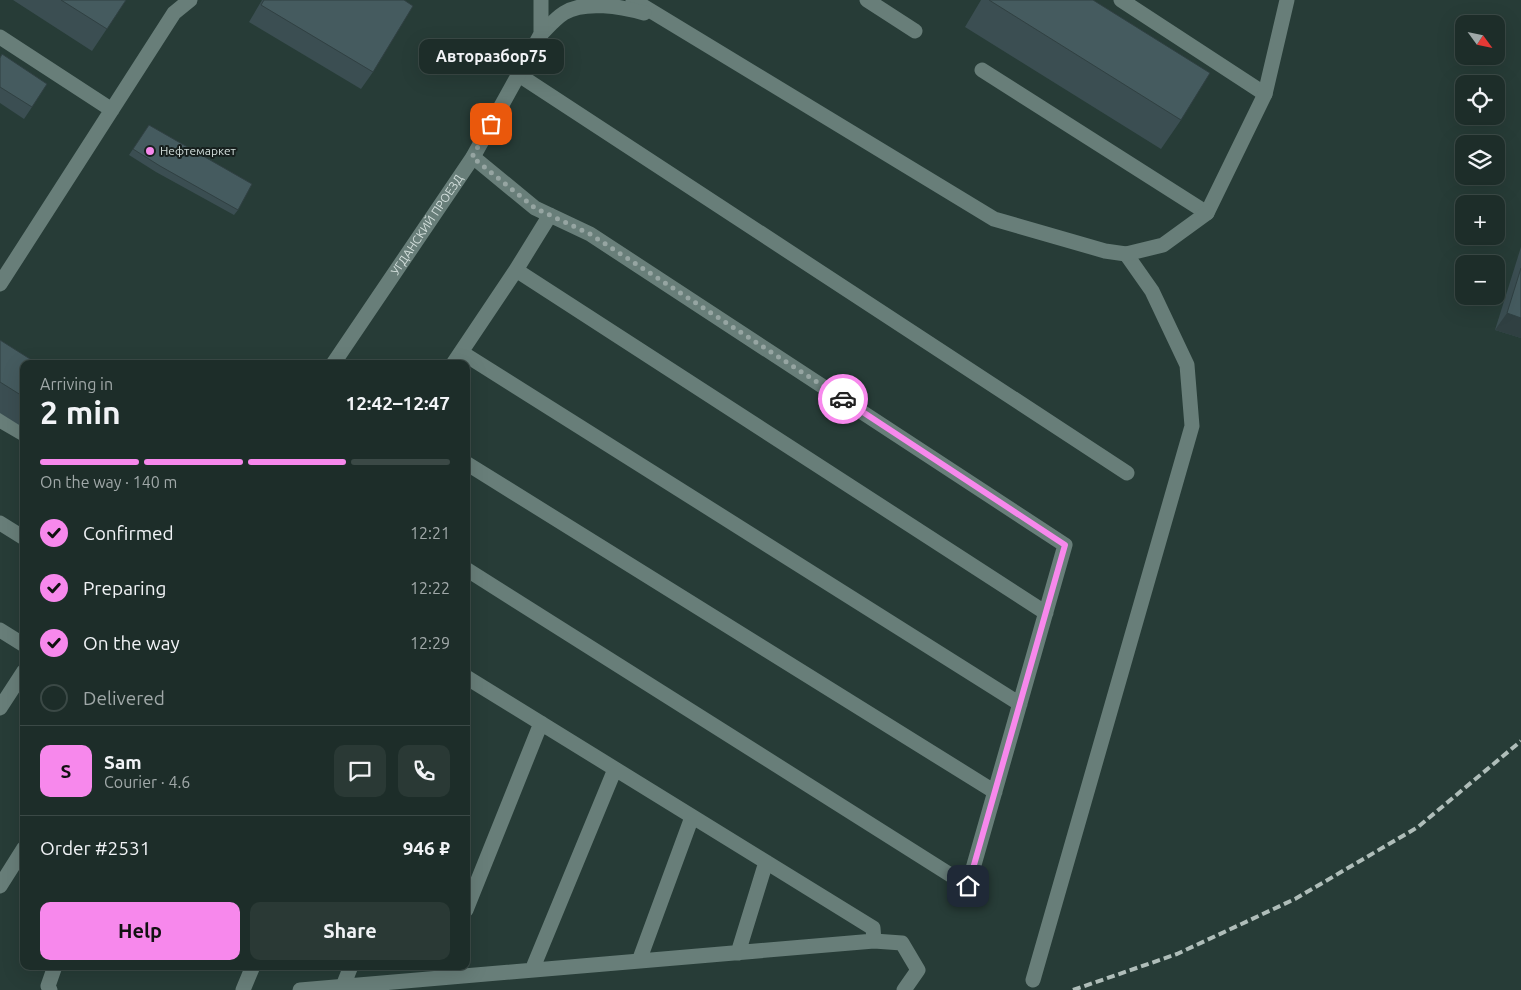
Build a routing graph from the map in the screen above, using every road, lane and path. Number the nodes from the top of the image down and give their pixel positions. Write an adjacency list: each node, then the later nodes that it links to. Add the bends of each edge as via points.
1 (190, 0): 14 (street, via 174,13)
2 (541, 0): 9 (street, УГДАНСКИЙ ПРОЕЗД)
3 (633, 0): 7 (street)
4 (867, 0): 8 (street)
5 (1121, 0): 13 (street)
6 (1287, 0): 13 (street)
7 (662, 18): 9 (street, via 619,6 587,6 565,12); 18 (street, via 994,219 1105,252)
8 (915, 31)
9 (541, 34): 12 (street, УГДАНСКИЙ ПРОЕЗД)
10 (0, 37): 14 (street)
11 (982, 70): 16 (street)
12 (519, 74): 15 (street, УГДАНСКИЙ ПРОЕЗД); 27 (street)
13 (1265, 94): 16 (street)
14 (112, 110): 20 (street)
15 (472, 157): 17 (street, via 535,208); 22 (street, УГДАНСКИЙ ПРОЕЗД)
16 (1207, 213): 18 (street, via 1163,245)
17 (550, 215): 19 (street); 31 (street, via 590,234 1065,545)
18 (1126, 254): 54 (street, via 1152,291 1187,365 1192,426)
19 (516, 270): 21 (street); 31 (street)
20 (0, 284)
21 (457, 358)
22 (336, 360)
23 (470, 366): 36 (street)
24 (0, 420): 25 (street)
25 (20, 432)
26 (470, 464): 40 (street)
27 (1126, 473)
28 (0, 523): 29 (street)
29 (20, 536)
30 (470, 572): 40 (street, via 968,886)
31 (1046, 613): 36 (street)
32 (0, 630): 33 (street)
33 (20, 642)
34 (20, 677): 37 (street)
35 (470, 679): 38 (street)
36 (1020, 704): 40 (street)
37 (0, 708)
38 (541, 723): 39 (street); 45 (street)
39 (615, 769): 41 (street); 52 (street)
40 (995, 792)
41 (692, 817): 43 (street); 48 (street)
42 (20, 854): 44 (street)
43 (766, 862): 46 (street, via 873,928); 47 (street)
44 (0, 886)
45 (470, 900)
46 (874, 942): 47 (street); 59 (street, via 902,943 918,970)
47 (738, 953): 48 (street)
48 (639, 961): 52 (street)
49 (54, 970): 56 (street, via 48,986)
50 (251, 970): 57 (street)
51 (349, 970): 55 (street)
52 (532, 970): 53 (street)
53 (441, 972): 55 (street)
54 (1033, 980)
55 (343, 986): 58 (street)
56 (50, 990)
57 (243, 990)
58 (300, 990)
59 (904, 990)

